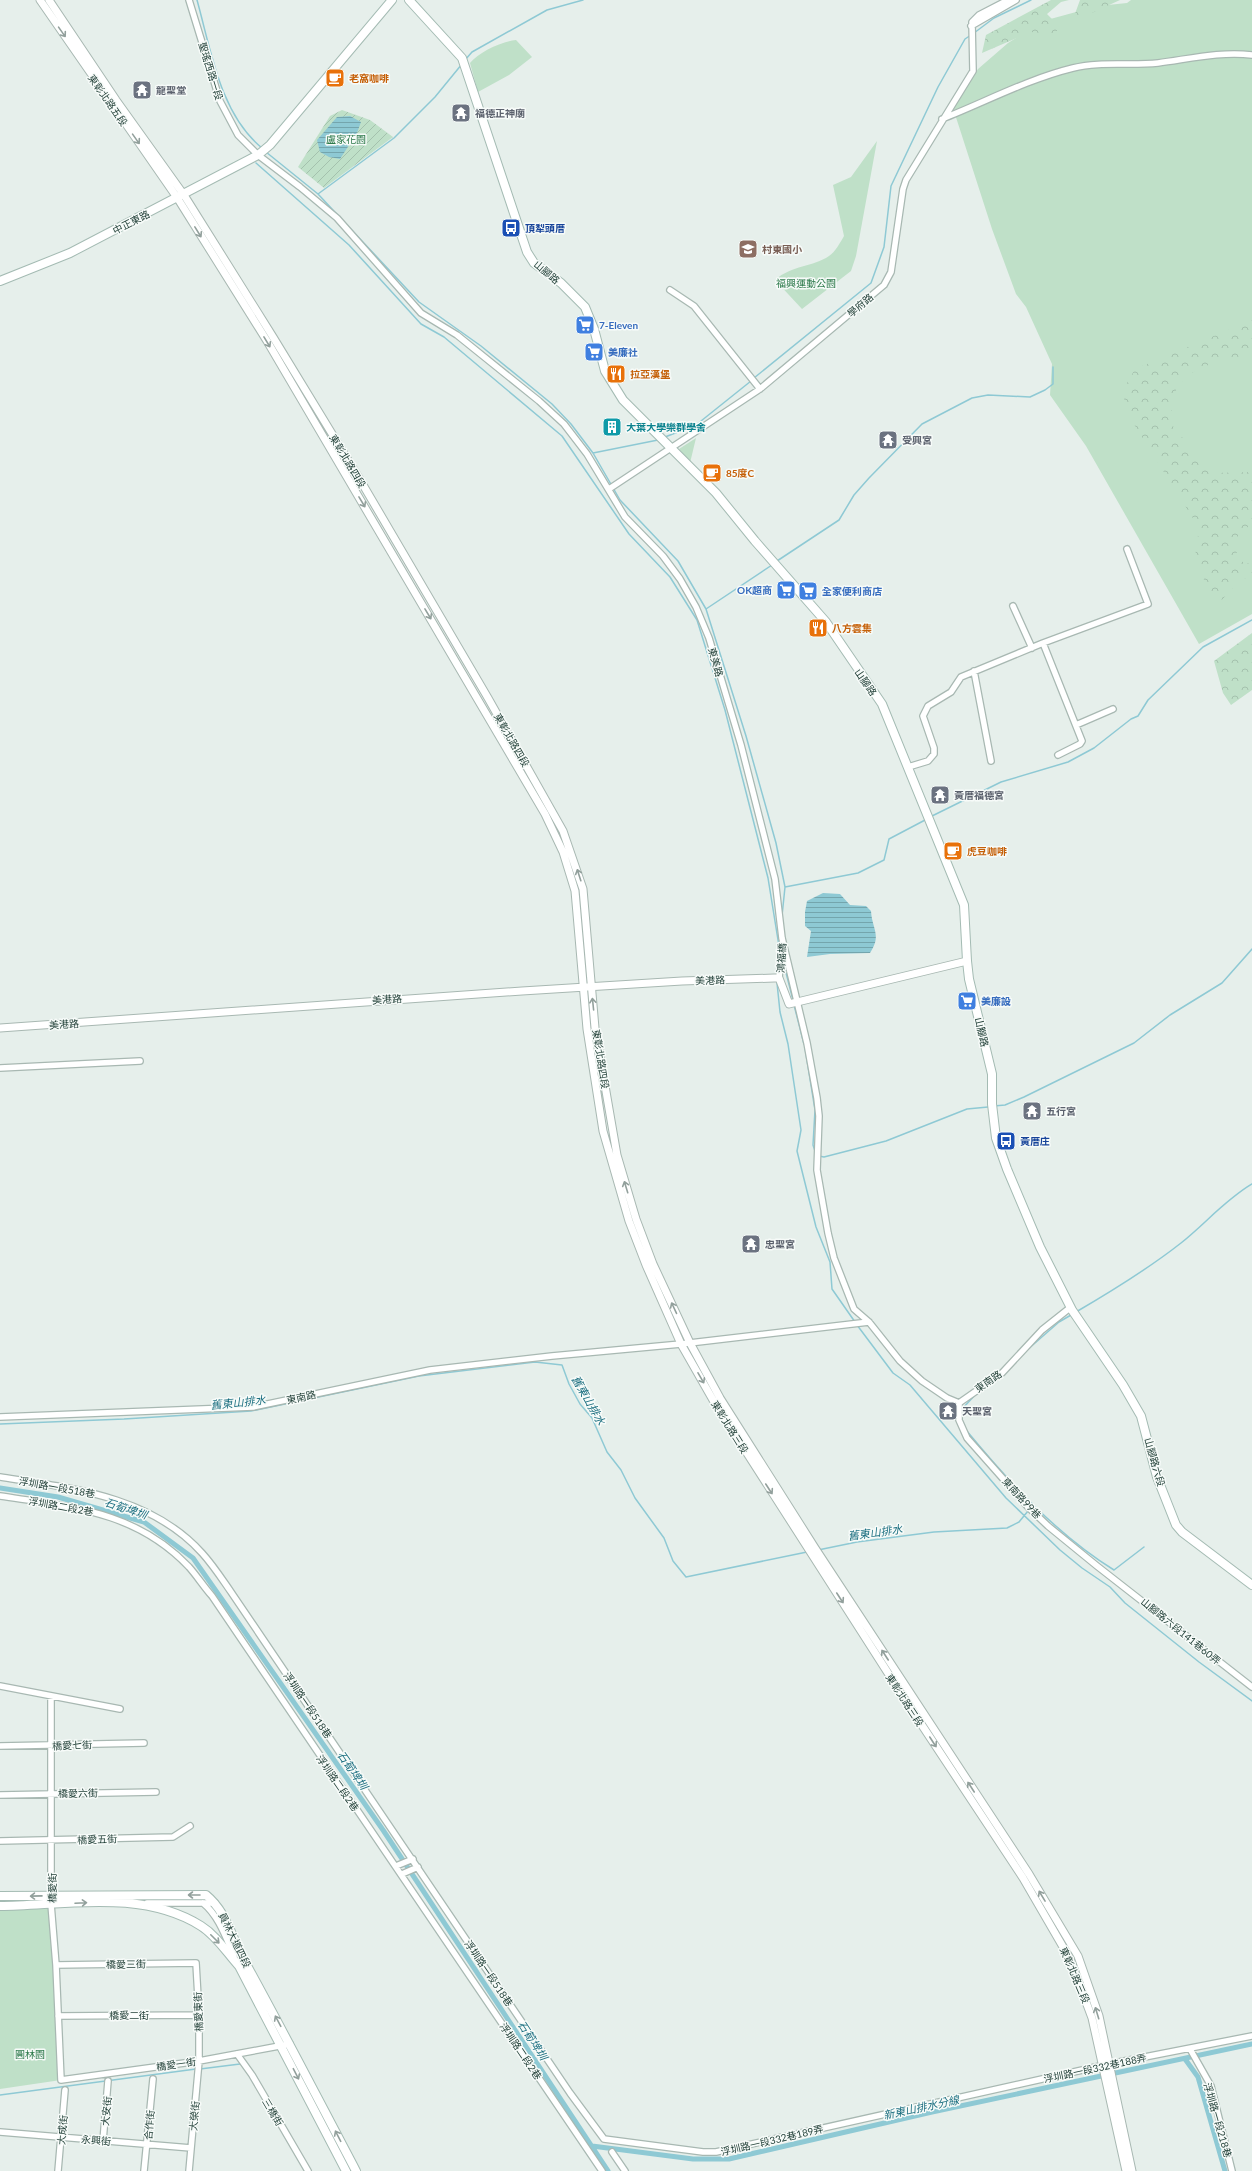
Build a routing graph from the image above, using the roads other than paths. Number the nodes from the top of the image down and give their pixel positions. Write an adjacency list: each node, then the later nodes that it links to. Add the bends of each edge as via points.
1 (40, 0): 12 (street, 東彰北路五段, one-way to 12)
2 (49, 0): 12 (street, 東彰北路五段)
3 (189, 0): 11 (street, 聖瑤西路一段, via 220,101 238,135)
4 (392, 0): 11 (main road, 中正東路, via 270,145)
5 (409, 0): 17 (main road, 山腳路, via 463,61 527,252 534,263 561,283 585,307 609,379 623,400)
6 (1008, 0): 8 (street, via 979,16)
7 (1016, 0): 8 (street)
8 (971, 26): 10 (street, 學府路, via 973,71)
9 (1252, 54): 10 (street, via 1235,52 1148,64 1090,65 1073,68)
10 (942, 119): 15 (street, 學府路, via 903,189 891,272 884,285)
11 (258, 155): 12 (main road, 中正東路); 16 (street, 聖瑤西路一段, via 336,218 420,313 457,335)
12 (181, 197): 13 (main road, 中正東路, via 70,253); 23 (street, 東彰北路四段, via 360,478); 24 (street, 東彰北路四段, one-way to 24)
13 (0, 281)
14 (670, 290): 15 (street, via 694,306)
15 (760, 389): 17 (street, 學府路)
16 (564, 424): 18 (street, 東美路)
17 (669, 446): 18 (street, 學府路); 30 (main road, 山腳路, via 716,493 826,622 882,704)
18 (609, 489): 31 (street, 東美路, via 626,517 663,556 680,579 705,628 741,745 775,879)
19 (1127, 549): 21 (street, via 1148,604)
20 (1013, 606): 22 (street)
21 (1044, 643): 22 (street); 27 (street)
22 (1032, 648): 25 (street)
23 (466, 662): 24 (street); 34 (street, 東彰北路四段, one-way to 23, via 583,890 563,831)
24 (459, 666): 35 (street, 東彰北路四段, via 545,814 563,852 575,891)
25 (974, 671): 29 (street); 30 (street, via 961,677 951,692 928,706 923,721 934,754 928,761)
26 (1113, 708): 27 (street)
27 (1076, 725): 28 (street, via 1082,741)
28 (1058, 755)
29 (991, 761)
30 (908, 767): 32 (main road, 山腳路, via 964,905)
31 (782, 938): 33 (street, 鴻福橋); 36 (street)
32 (967, 962): 36 (street); 40 (main road, 山腳路, via 992,1074 992,1107 996,1138 1040,1247)
33 (777, 978): 34 (street, 美港路); 36 (street, via 789,1004)
34 (591, 987): 35 (street, 美港路); 42 (street, 東彰北路四段, one-way to 34, via 653,1264 621,1168 595,1028)
35 (583, 988): 37 (street, 美港路); 43 (street, 東彰北路四段, via 603,1131 615,1176 646,1265)
36 (796, 1004): 41 (street, via 807,1043 817,1098 818,1177 828,1233 834,1258 854,1309)
37 (0, 1028)
38 (140, 1061): 39 (street)
39 (0, 1068)
40 (1071, 1308): 44 (street, 東南路, via 1042,1330 1002,1373); 49 (main road, 山腳路六段, via 1141,1416 1157,1477 1176,1525)
41 (869, 1322): 42 (street, 東南路); 44 (street, via 911,1371 946,1398)
42 (690, 1343): 43 (street, 東南路); 84 (street, 東彰北路三段, one-way to 42, via 1099,2016 1078,1956 1029,1874 720,1398)
43 (681, 1344): 45 (street, 東南路, via 430,1370 253,1407); 84 (street, 東彰北路三段, one-way to 84, via 746,1452 1047,1917 1070,1959)
44 (959, 1403): 48 (street, 東南路99巷, via 959,1420 967,1438 1048,1526)
45 (0, 1417)
46 (0, 1477): 63 (street, 浮圳路一段518巷, via 109,1497 155,1517 202,1552)
47 (0, 1496): 64 (street, 浮圳路二段2巷, via 94,1511 131,1524 174,1553 190,1568 212,1596)
48 (1111, 1575): 51 (street, 山腳路六段141巷60弄)
49 (1252, 1586)
50 (0, 1686): 52 (street)
51 (1252, 1687)
52 (51, 1697): 53 (street); 56 (street, 橋愛街)
53 (120, 1709)
54 (144, 1743): 56 (street, 橋愛七街)
55 (0, 1746): 56 (street, 橋愛七街)
56 (52, 1746): 58 (street, 橋愛街)
57 (156, 1792): 58 (street, 橋愛六街)
58 (51, 1794): 59 (street, 橋愛六街); 62 (street, 橋愛街)
59 (0, 1795)
60 (190, 1826): 62 (street, 橋愛五街, via 173,1837)
61 (0, 1841): 62 (street, 橋愛五街)
62 (52, 1841): 68 (street, 橋愛街)
63 (412, 1858): 64 (street); 65 (street, 浮圳路一段518巷)
64 (396, 1866): 66 (street, 浮圳路二段2巷)
65 (418, 1867): 66 (street); 93 (street, 浮圳路一段518巷, via 570,2093)
66 (402, 1874): 104 (street, 浮圳路二段2巷)
67 (0, 1896): 68 (main road, 員林大道四段, one-way to 67)
68 (52, 1896): 71 (main road, 員林大道四段, one-way to 68, via 206,1895); 72 (street, 橋愛街)
69 (135, 1903): 70 (street); 72 (main road, 員林大道四段, one-way to 69); 76 (main road, 員林大道四段, one-way to 76, via 164,1909 201,1926)
70 (204, 1903): 71 (street); 76 (street, via 217,1920)
71 (215, 1903): 80 (main road, 員林大道四段, one-way to 71)
72 (51, 1904): 73 (main road, 員林大道四段); 75 (street, 橋愛街)
73 (0, 1906)
74 (196, 1963): 75 (street, 橋愛三街); 77 (street, 橋愛東街)
75 (56, 1965): 78 (street, 橋愛街)
76 (239, 1966): 80 (main road, 員林大道四段)
77 (199, 2015): 78 (street, 橋愛二街); 83 (street, 橋愛東街)
78 (58, 2016): 86 (street, 橋愛街)
79 (1252, 2036): 81 (street, 浮圳路一段332巷188弄)
80 (286, 2045): 82 (street, 橋愛一街); 102 (main road, 員林大道四段, one-way to 102); 103 (main road, 員林大道四段, one-way to 80)
81 (1190, 2049): 84 (street, 浮圳路一段332巷188弄); 108 (street, 浮圳路一段218巷, via 1211,2086)
82 (237, 2054): 83 (street, 橋愛一街); 101 (street, 三橋街)
83 (199, 2062): 86 (street, 橋愛一街); 96 (street, 大榮街)
84 (1106, 2065): 87 (street); 90 (street, 浮圳路一段332巷188弄)
85 (153, 2079): 95 (street, 合作街)
86 (61, 2080)
87 (1110, 2080): 106 (street); 107 (street)
88 (108, 2081): 94 (street, 大安街)
89 (65, 2090): 92 (street, 大成街)
90 (939, 2102): 93 (street, 浮圳路一段332巷189弄, via 716,2152)
91 (0, 2132): 92 (street, 永興街)
92 (61, 2137): 94 (street, 永興街); 98 (street, 大成街)
93 (604, 2139)
94 (103, 2140): 95 (street, 永興街)
95 (147, 2144): 96 (street, 永興街); 99 (street, 合作街)
96 (191, 2148): 100 (street, 大榮街)
97 (612, 2152): 105 (street)
98 (58, 2171)
99 (144, 2171)
100 (189, 2171)
101 (308, 2171)
102 (346, 2171)
103 (356, 2171)
104 (602, 2171)
105 (625, 2171)
106 (1126, 2171)
107 (1132, 2171)
108 (1232, 2171)

